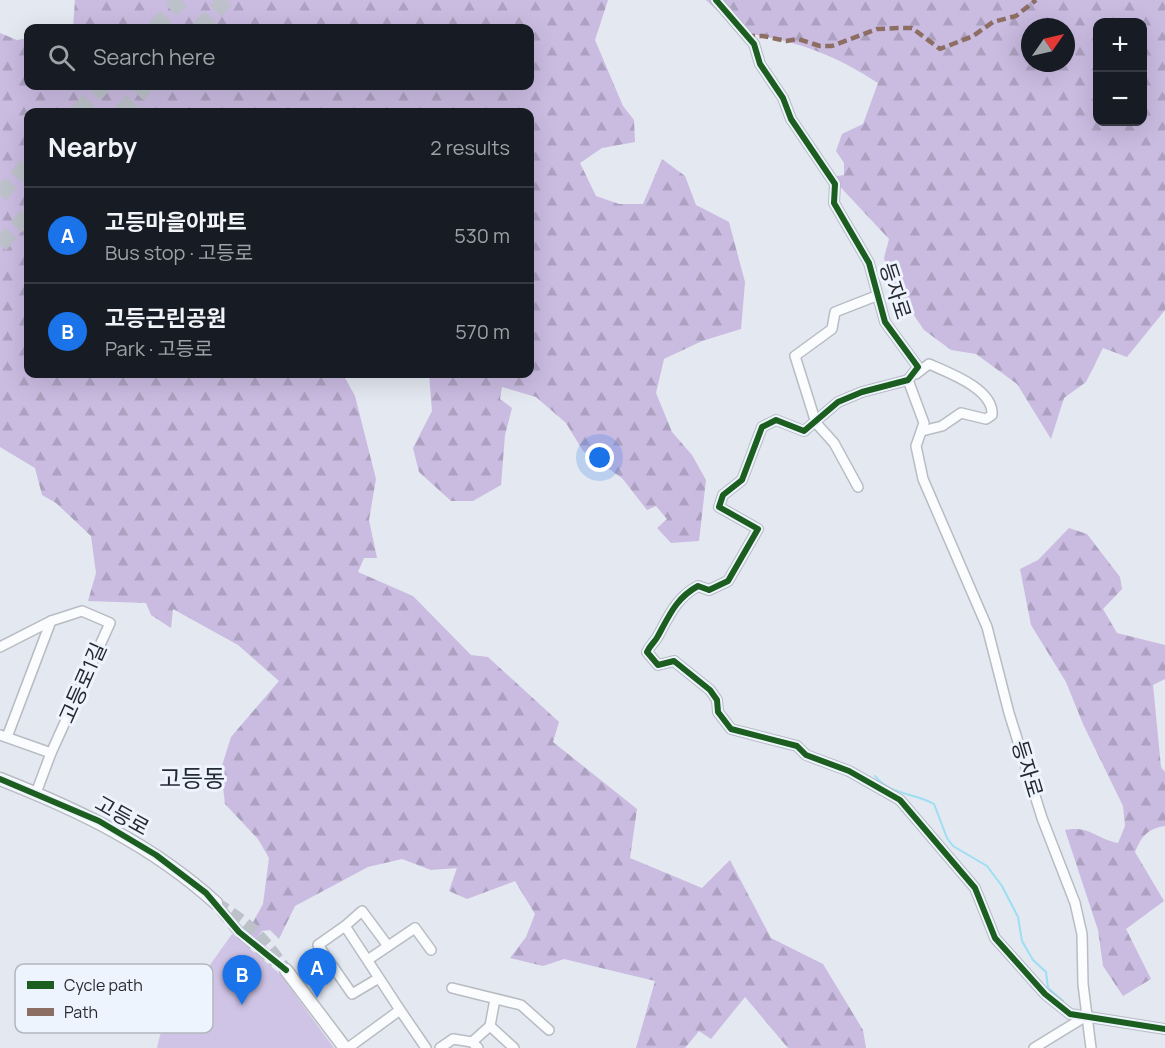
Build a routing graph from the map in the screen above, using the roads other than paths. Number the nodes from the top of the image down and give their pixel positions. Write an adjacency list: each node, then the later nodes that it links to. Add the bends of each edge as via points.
1 (716, 0): 2 (street, 등자로, via 754,44 760,63 835,184 834,203 869,263)
2 (876, 296): 3 (street, 등자로, via 890,332 918,367); 4 (street, via 835,312 832,329 795,356)
3 (908, 380): 4 (street, via 838,402); 5 (street, 등자로, via 924,423); 5 (street, via 929,364 972,385 992,408 992,415 986,419 961,413 942,426)
4 (816, 423): 6 (street, via 834,443); 23 (street, via 804,431 776,420 762,427 742,480 723,495 719,507 758,530 728,581 709,590 698,586 687,592 668,614 647,652 650,659 657,665 674,661 697,678 717,700 718,712 731,729 796,746 900,800 971,881 994,938 1054,1003 1070,1014)
5 (922, 431): 23 (street, 등자로, via 916,446 923,479 987,627 1042,818 1075,903 1082,934)
6 (858, 487)
7 (51, 621): 8 (street, 고등로1길); 9 (street); 10 (street, 고등로1길, via 82,611 110,623)
8 (0, 647)
9 (3, 736): 10 (street)
10 (51, 753): 12 (street, 고등로1길)
11 (0, 779): 12 (street, 고등로)
12 (36, 793): 13 (street, 고등로, via 99,821 156,855)
13 (216, 903)
14 (345, 926): 15 (street, via 362,911); 19 (street); 19 (street, via 318,945 352,994)
15 (388, 946): 16 (street, via 415,928); 17 (street)
16 (431, 950)
17 (372, 957)
18 (286, 970): 28 (street)
19 (379, 978): 22 (street)
20 (452, 988): 21 (street)
21 (495, 999): 24 (street); 26 (street, via 520,1005)
22 (400, 1010): 28 (street); 29 (street)
23 (1088, 1015): 25 (street); 32 (street); 33 (street, 등자로)
24 (490, 1026): 27 (street); 31 (street)
25 (1165, 1029)
26 (549, 1030)
27 (475, 1045): 30 (street, via 453,1039)
28 (347, 1048)
29 (426, 1048)
30 (440, 1048)
31 (514, 1048)
32 (1034, 1048)
33 (1091, 1048)

